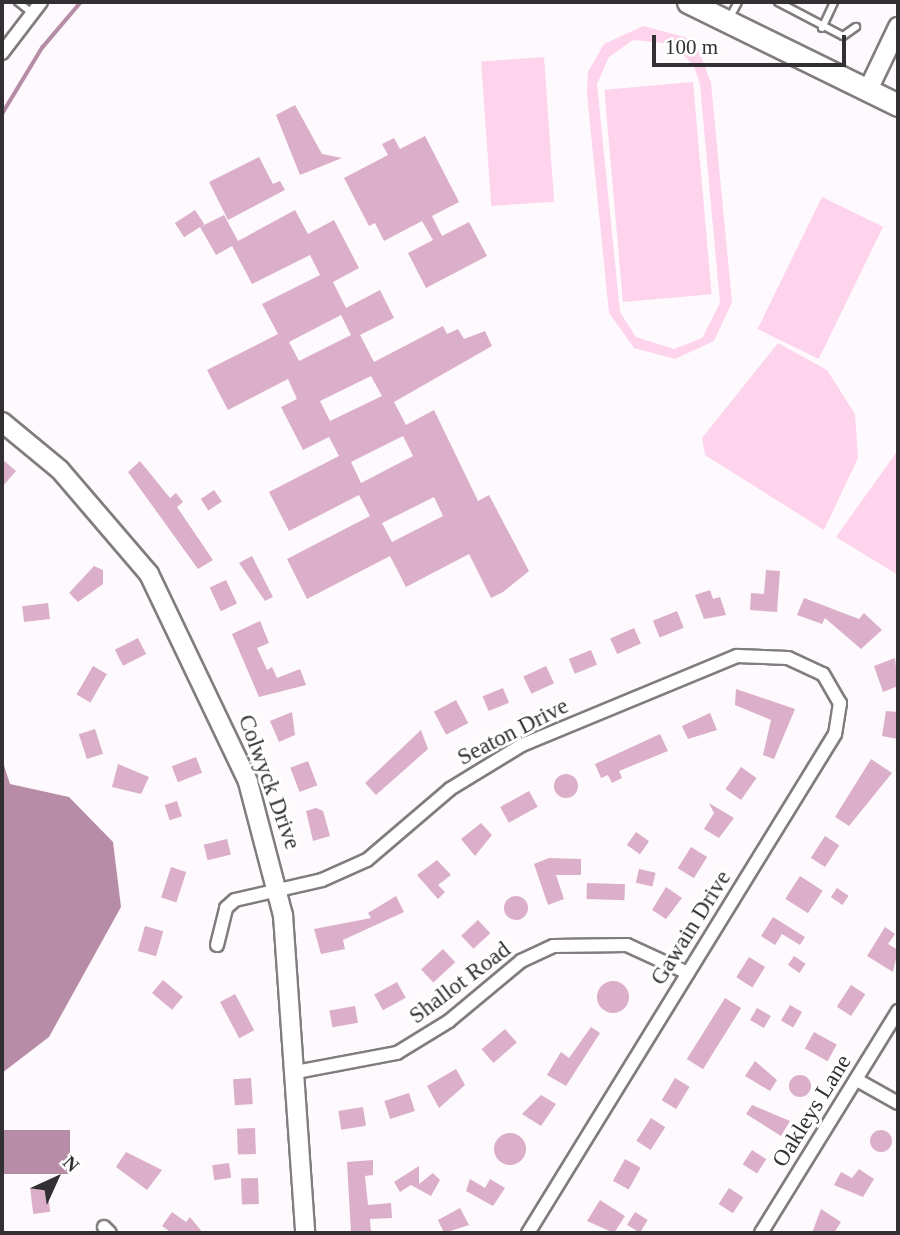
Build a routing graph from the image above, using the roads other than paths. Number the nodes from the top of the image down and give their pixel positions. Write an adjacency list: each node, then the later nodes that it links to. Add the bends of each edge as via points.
1 (18, 2): 7 (lane)
2 (41, 2): 7 (street)
3 (688, 2): 8 (main road)
4 (738, 2): 8 (lane)
5 (778, 2): 9 (lane)
6 (834, 2): 9 (lane)
7 (32, 13): 12 (street)
8 (728, 22): 13 (main road)
9 (822, 27): 10 (lane, via 842,36)
10 (856, 27)
11 (898, 27): 13 (street)
12 (2, 53)
13 (869, 90): 14 (main road)
14 (898, 105)
15 (2, 422): 17 (street, Colwyck Drive, via 61,470 116,528 167,604 248,782)
16 (788, 658): 17 (street, Seaton Drive, via 724,659 522,745 450,789 367,860 322,880); 19 (street, Gawain Drive, via 829,680 840,703 839,723)
17 (278, 890): 18 (street, Seaton Drive, via 241,897 226,908); 21 (street, Colwyck Drive)
18 (217, 945)
19 (688, 973): 21 (street, Shallot Road, via 619,943 553,946 521,961 449,1021 397,1053 348,1067); 25 (street, Gawain Drive)
20 (898, 1011): 22 (street, Oakleys Lane)
21 (296, 1072): 24 (street, Colwyck Drive)
22 (857, 1080): 23 (street); 26 (street, Oakleys Lane)
23 (898, 1103)
24 (305, 1233)
25 (528, 1233)
26 (761, 1233)

